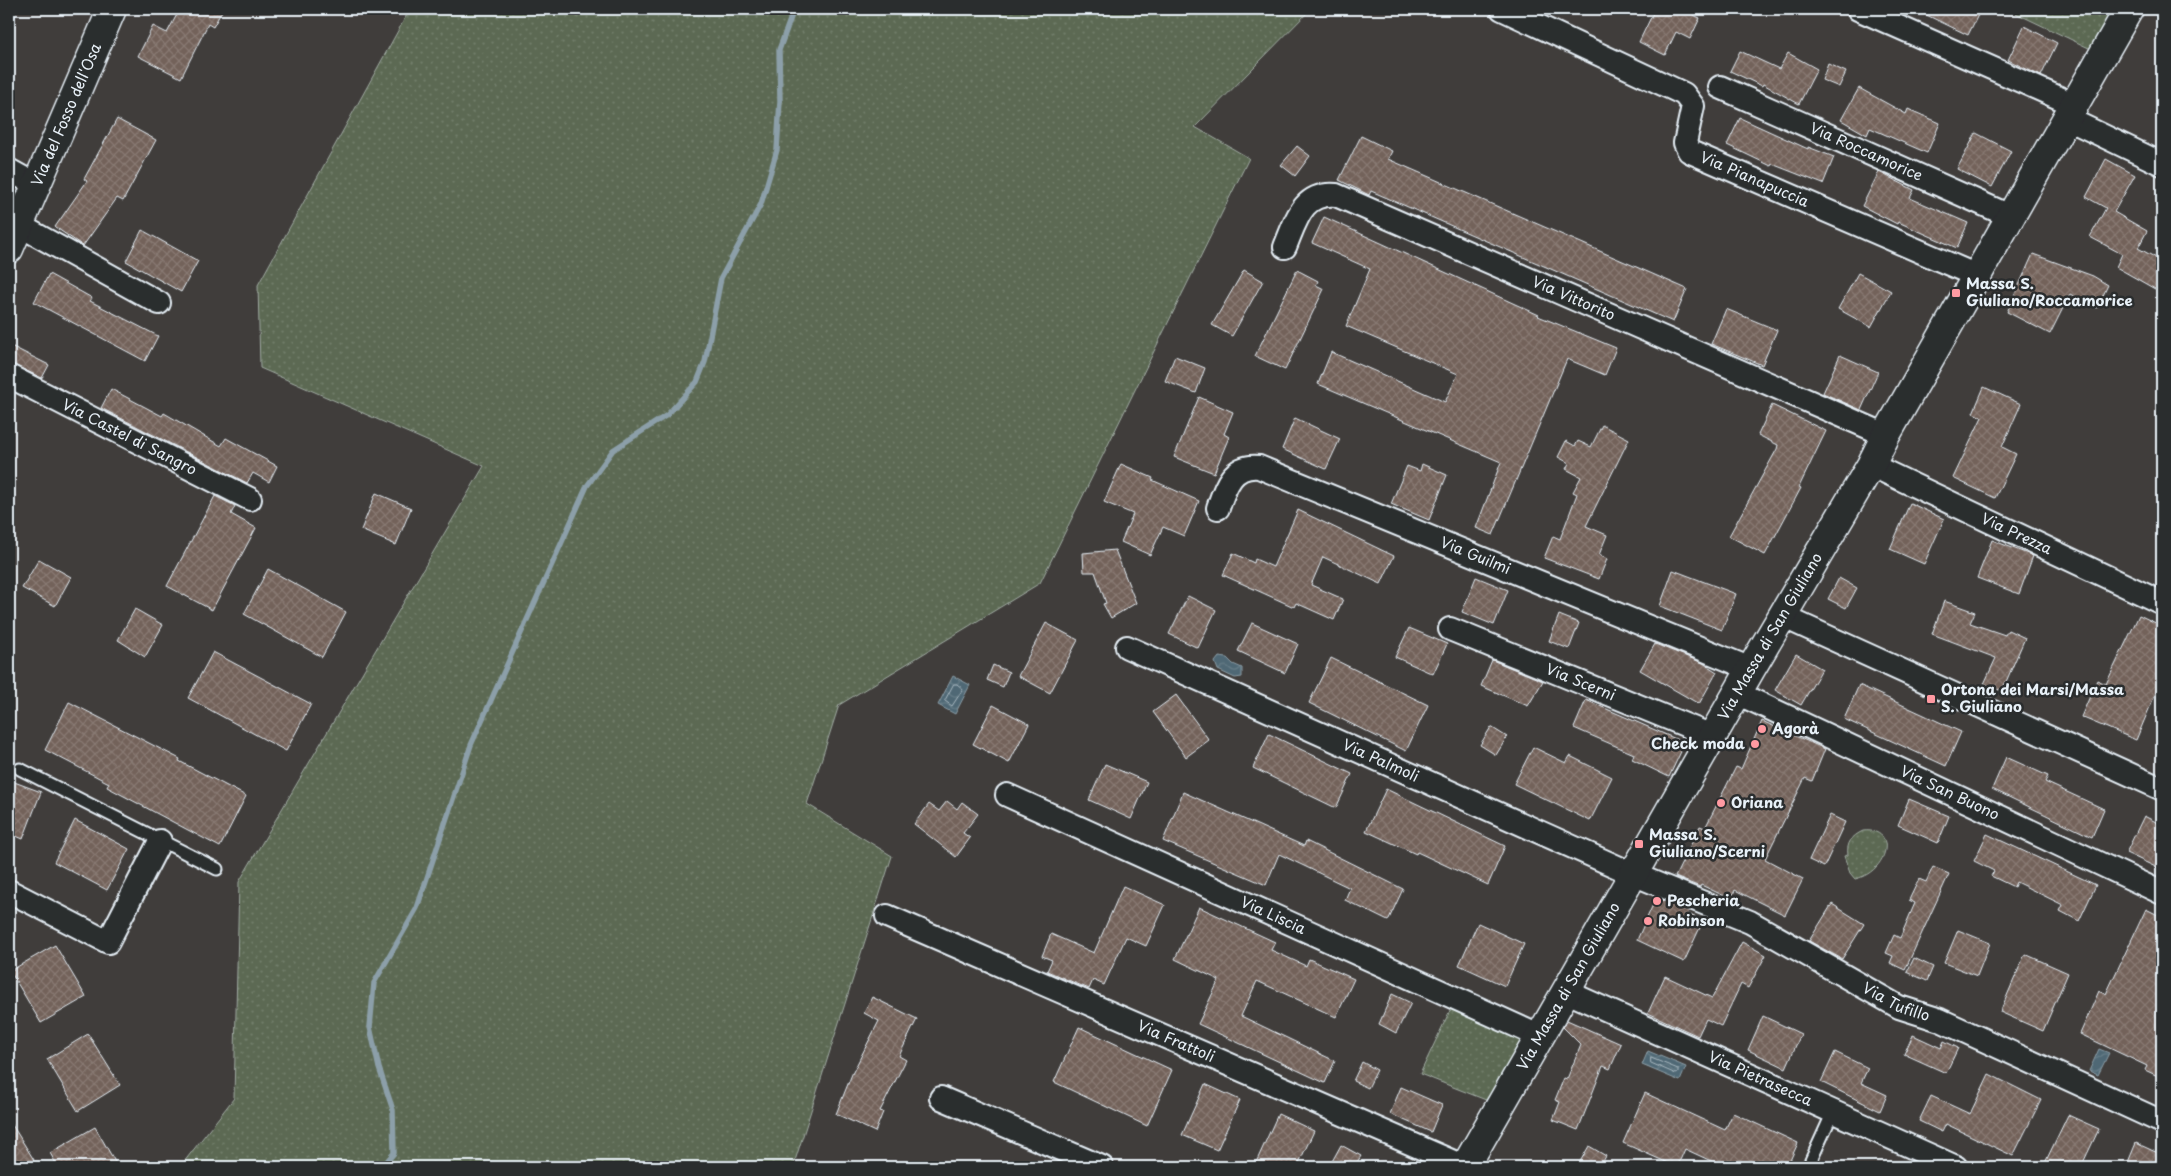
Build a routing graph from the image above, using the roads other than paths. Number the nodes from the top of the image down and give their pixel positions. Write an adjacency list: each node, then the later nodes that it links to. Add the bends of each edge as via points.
1 (112, 9): 9 (street, Via del Fosso dell'Osa)
2 (1502, 9): 13 (street, Via Pianapuccia, via 1684,94 1693,106 1685,138 1689,151)
3 (1858, 9): 6 (street)
4 (2129, 9): 6 (street, Via Massa di San Giuliano)
5 (1720, 87): 10 (street, Via Roccamorice)
6 (2071, 112): 7 (street); 10 (street, Via Massa di San Giuliano)
7 (2162, 164)
8 (9, 170): 9 (street)
9 (36, 185): 11 (street, Via del Fosso dell'Osa)
10 (2012, 217): 13 (street, Via Massa di San Giuliano)
11 (14, 237): 14 (street)
12 (1285, 247): 16 (street, Via Vittorito, via 1309,201 1323,195 1336,195)
13 (1977, 276): 16 (street, Via Massa di San Giuliano)
14 (159, 303)
15 (9, 376): 18 (street, Via Castel di Sangro)
16 (1886, 435): 17 (street, Via Massa di San Giuliano)
17 (1871, 465): 20 (street, Via Prezza); 21 (street, Via Massa di San Giuliano)
18 (250, 499)
19 (1218, 508): 24 (street, Via Guilmi, via 1226,483 1232,476 1247,467 1259,467)
20 (2162, 603)
21 (1782, 616): 24 (street, Via Massa di San Giuliano); 28 (street)
22 (1450, 629): 26 (street, Via Scerni)
23 (1127, 647): 32 (street, Via Palmoli)
24 (1750, 668): 25 (street, Via Massa di San Giuliano)
25 (1736, 693): 26 (street, Via Massa di San Giuliano); 34 (street, Via San Buono)
26 (1712, 736): 32 (street, Via Massa di San Giuliano)
27 (20, 769): 30 (lane)
28 (2162, 789)
29 (1007, 795): 37 (street, Via Liscia)
30 (160, 841): 31 (lane); 33 (street, via 108,942)
31 (217, 869)
32 (1633, 874): 36 (street, Via Massa di San Giuliano); 40 (street, Via Tufillo, via 1768,931 1899,1007 1940,1020)
33 (9, 891)
34 (2162, 893)
35 (887, 916): 42 (street, Via Frattoli)
36 (1565, 991): 37 (street, Via Massa di San Giuliano); 39 (street, Via Pietrasecca)
37 (1539, 1036): 42 (street, Via Massa di San Giuliano)
38 (941, 1098): 41 (street)
39 (1834, 1112): 43 (lane); 44 (street, Via Pietrasecca)
40 (2162, 1122)
41 (1102, 1167)
42 (1465, 1167)
43 (1808, 1167)
44 (1956, 1167)

